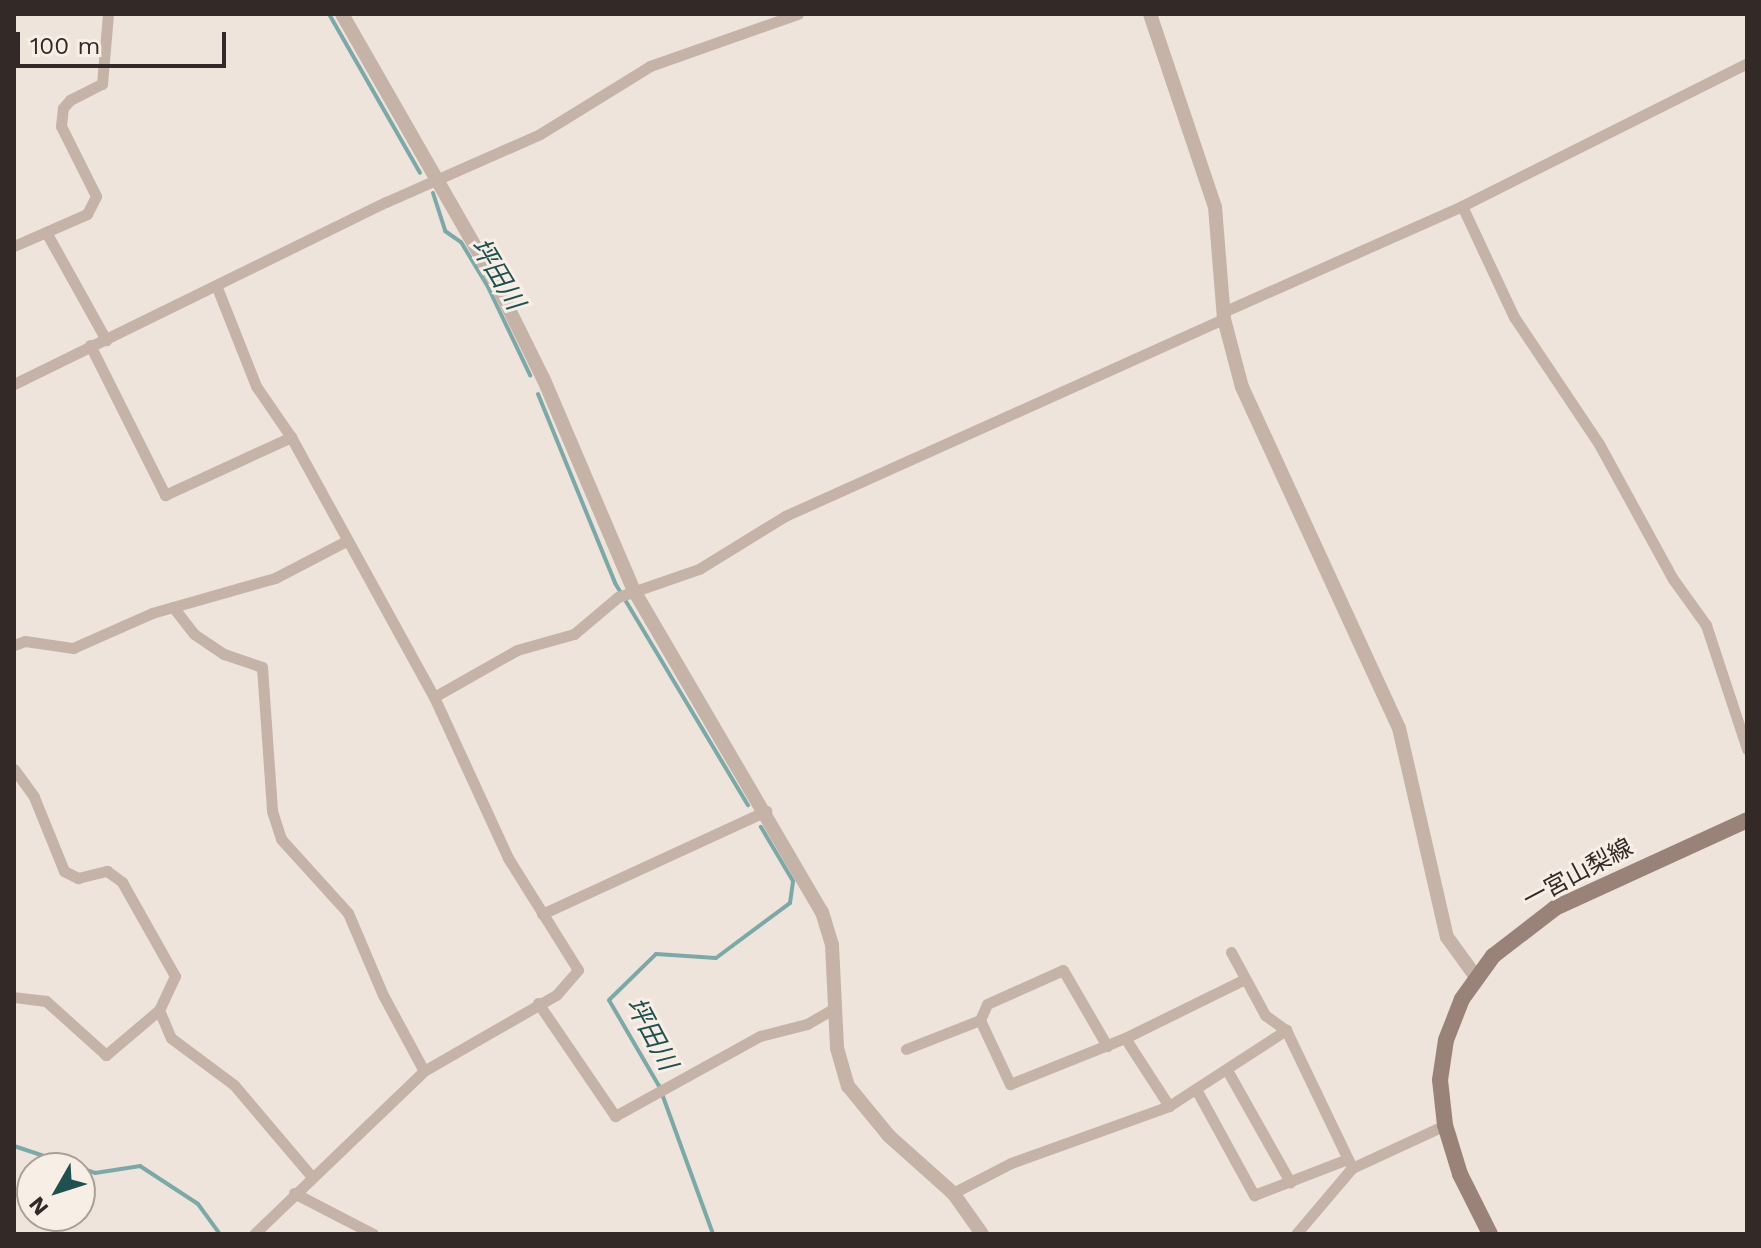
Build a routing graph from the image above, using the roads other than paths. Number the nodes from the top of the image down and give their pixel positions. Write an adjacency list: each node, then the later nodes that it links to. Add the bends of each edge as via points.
1 (108, 14): 8 (street, via 102,84 70,100 61,126 96,196 87,214)
2 (342, 14): 6 (street)
3 (798, 14): 6 (street, via 650,66 540,134)
4 (1150, 14): 11 (street, via 1215,207)
5 (1747, 63): 7 (street)
6 (436, 180): 10 (street); 17 (street, via 544,380)
7 (1462, 206): 11 (street); 21 (street, via 1514,317 1599,444 1673,579 1706,625)
8 (46, 232): 9 (street); 12 (street)
9 (14, 246)
10 (216, 285): 12 (street); 15 (street, via 256,386)
11 (1223, 316): 17 (street, via 785,516 699,569); 27 (street, via 1242,387 1277,470 1399,728 1447,937)
12 (106, 340): 13 (street)
13 (90, 345): 14 (street); 15 (street, via 165,495)
14 (14, 384)
15 (291, 437): 16 (street)
16 (346, 541): 18 (street, via 275,578); 20 (street)
17 (626, 593): 20 (street, via 574,634 517,650); 23 (street)
18 (173, 607): 19 (street, via 73,648 25,641); 39 (street, via 194,634 224,654 262,667 272,811 281,839 348,913 383,995)
19 (14, 645)
20 (434, 697): 25 (street, via 508,858)
21 (1747, 749)
22 (14, 769): 32 (street, via 34,797 64,871 78,878 107,871 122,882 175,976)
23 (766, 811): 25 (street); 31 (street, via 822,912 832,945)
24 (1747, 820): 27 (main road, 一宮山梨線, via 1555,908 1510,941)
25 (542, 914): 30 (street, via 578,970 556,995)
26 (1231, 952): 28 (street)
27 (1476, 977): 42 (main road, 一宮山梨線, via 1446,1040 1440,1080)
28 (1245, 979): 34 (street, via 1265,1015); 35 (street)
29 (14, 997): 32 (street, via 46,1001 106,1055)
30 (538, 1003): 31 (street, via 615,1116 760,1036 807,1024); 39 (street)
31 (835, 1008): 47 (street, via 837,1048 848,1086 867,1114)
32 (159, 1010): 44 (street, via 171,1038 234,1085)
33 (980, 1020): 36 (street, via 1010,1084); 36 (street, via 987,1004 1063,970); 37 (street)
34 (1286, 1030): 38 (street); 43 (street, via 1313,1078)
35 (1125, 1038): 36 (street); 41 (street)
36 (1107, 1046)
37 (906, 1049)
38 (1227, 1070): 40 (street); 45 (street)
39 (424, 1071): 44 (street)
40 (1197, 1091): 41 (street); 45 (street, via 1254,1195)
41 (1169, 1106): 47 (street, via 1011,1163)
42 (1445, 1125): 43 (street); 52 (main road, 一宮山梨線, via 1460,1174)
43 (1348, 1164): 45 (street); 51 (street)
44 (312, 1177): 46 (street)
45 (1290, 1182)
46 (294, 1193): 48 (street); 49 (street)
47 (953, 1193): 50 (street)
48 (254, 1234)
49 (373, 1234)
50 (982, 1234)
51 (1296, 1234)
52 (1490, 1234)

